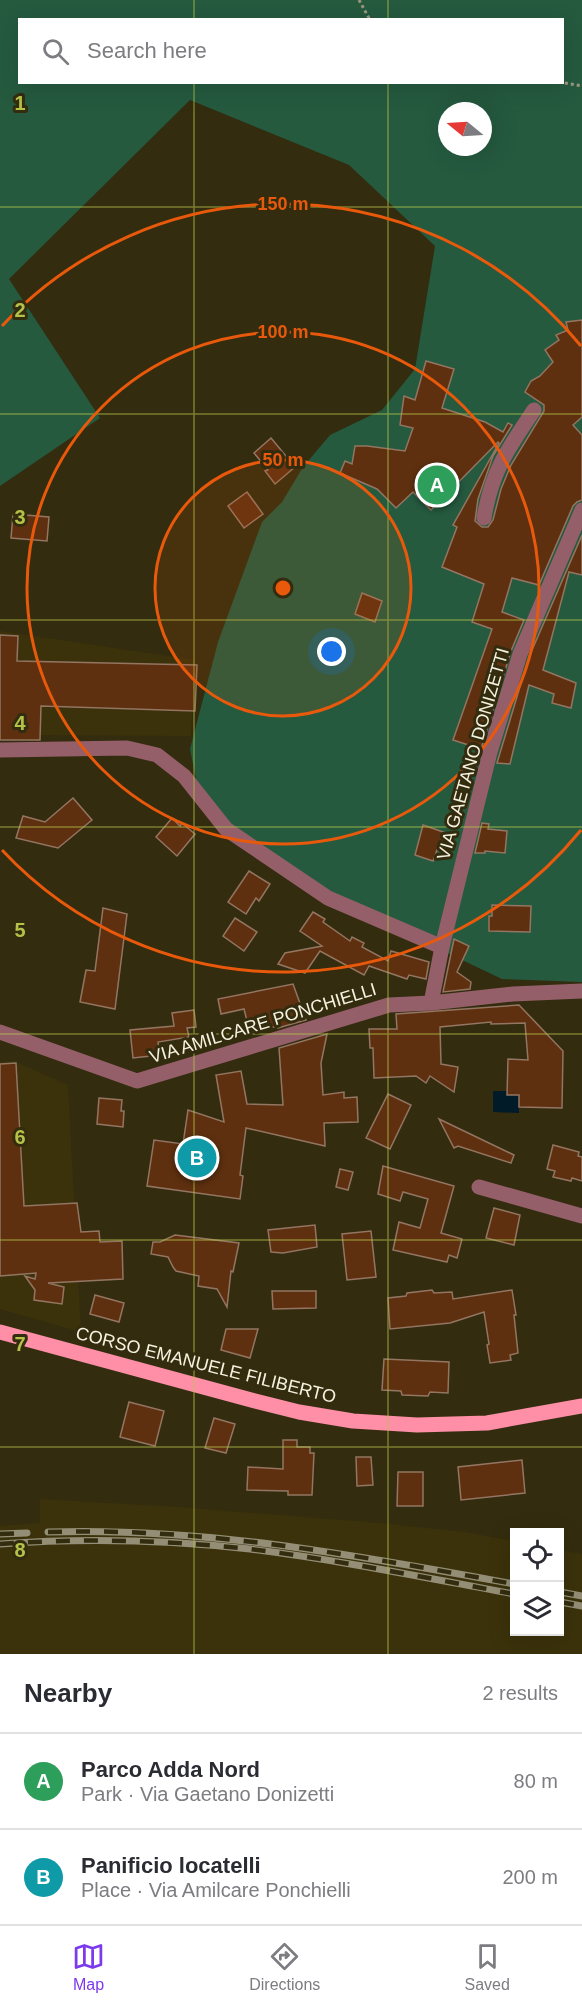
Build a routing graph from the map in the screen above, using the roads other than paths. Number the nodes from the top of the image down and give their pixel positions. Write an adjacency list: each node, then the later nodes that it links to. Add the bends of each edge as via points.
1 (534, 410): 3 (street, via 496,469)
2 (582, 510): 4 (street, VIA GAETANO DONIZETTI)
3 (484, 518)
4 (578, 531): 6 (street, VIA GAETANO DONIZETTI, via 520,654 490,752)
5 (0, 750): 6 (street, via 127,748 157,755 184,776 226,829 290,873 328,898)
6 (442, 947): 8 (street, VIA GAETANO DONIZETTI)
7 (582, 991): 8 (street, VIA AMILCARE PONCHIELLI)
8 (431, 1003): 9 (street, VIA AMILCARE PONCHIELLI, via 389,1005 137,1081)
9 (0, 1032)
10 (479, 1187): 11 (street)
11 (582, 1216)
12 (0, 1332): 13 (main road, CORSO EMANUELE FILIBERTO, via 255,1401 352,1421 417,1425 487,1423)
13 (582, 1406)

